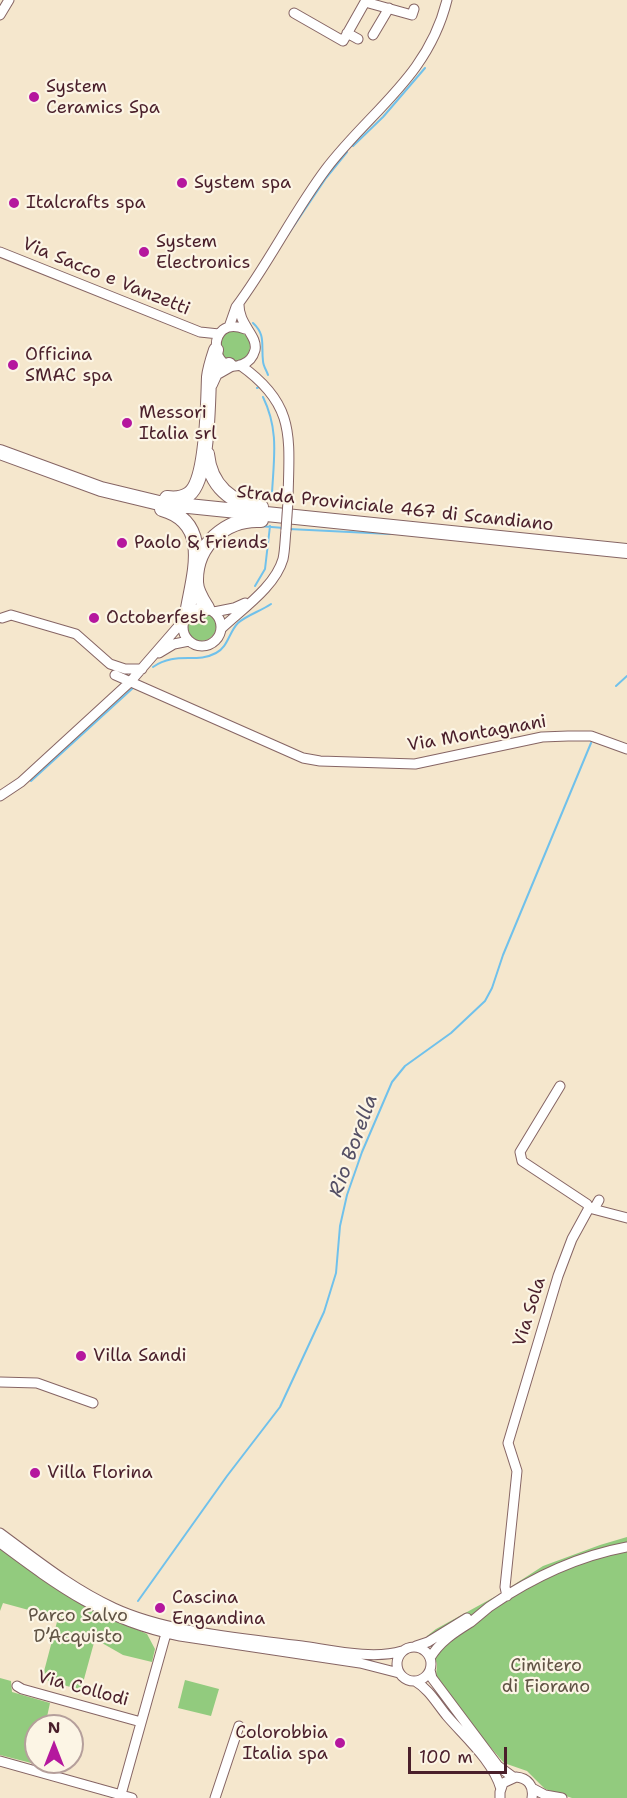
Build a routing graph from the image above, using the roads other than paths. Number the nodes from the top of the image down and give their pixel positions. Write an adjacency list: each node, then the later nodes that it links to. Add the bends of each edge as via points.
1 (9, 0): 6 (street)
2 (447, 0): 11 (street, via 422,60 325,170)
3 (389, 8): 4 (street, via 412,15); 7 (street, via 365,2); 8 (street)
4 (414, 9)
5 (294, 13): 7 (street, via 343,41)
6 (0, 15)
7 (347, 33): 9 (street)
8 (374, 35)
9 (358, 39)
10 (0, 252): 14 (street, Via Sacco e Vanzetti)
11 (239, 303): 12 (street); 13 (street)
12 (229, 327): 13 (street); 15 (street)
13 (245, 329): 17 (street, via 254,340)
14 (200, 332): 15 (street, Via Sacco e Vanzetti); 16 (street, Via Sacco e Vanzetti)
15 (219, 334): 16 (street)
16 (216, 348): 18 (street, via 220,359); 20 (highway)
17 (253, 355): 18 (street, via 245,363); 19 (street)
18 (234, 365): 19 (street); 20 (highway, via 215,373)
19 (260, 379): 27 (street, bridge, via 284,416 289,449 288,501 283,557 274,578)
20 (210, 386): 21 (highway)
21 (206, 437): 24 (highway, via 196,485 190,494 179,499); 25 (highway, via 213,478 229,496 252,506)
22 (0, 445): 24 (highway, Strada Provinciale 467 di Scandiano)
23 (0, 452): 24 (highway, Strada Provinciale 467 di Scandiano)
24 (85, 480): 25 (highway, Strada Provinciale 467 di Scandiano, via 159,503); 30 (highway, via 92,488 176,513 186,521 194,536 196,555)
25 (364, 524): 26 (highway, Strada Provinciale 467 di Scandiano); 28 (highway, via 255,520 234,523 211,540 197,568 198,591)
26 (627, 551)
27 (250, 601): 28 (street, via 234,608); 31 (street)
28 (210, 610): 30 (street, via 196,608); 31 (street, via 219,617)
29 (2, 618): 34 (street, via 11,615 76,634)
30 (185, 618): 32 (street, via 183,632); 33 (street)
31 (221, 629): 32 (street, via 209,644)
32 (189, 641): 33 (street, via 174,644)
33 (153, 658): 36 (street)
34 (110, 664): 35 (street); 37 (street)
35 (125, 669): 36 (street); 38 (street)
36 (142, 669): 38 (street)
37 (115, 675): 38 (street, Via Montagnani); 39 (street, via 113,690 102,700)
38 (130, 682): 39 (street); 40 (street, Via Montagnani, via 303,758 320,761 415,764 542,737 591,736)
39 (104, 706): 41 (street, via 21,782)
40 (627, 749)
41 (0, 796)
42 (560, 1086): 44 (street, via 520,1157)
43 (599, 1200): 44 (street, Via Sola)
44 (589, 1209): 45 (street); 51 (street, Via Sola, via 558,1276 508,1443 517,1471)
45 (627, 1218)
46 (0, 1382): 47 (street, via 37,1383)
47 (93, 1403)
48 (0, 1533): 53 (street, via 87,1595)
49 (0, 1543): 53 (street, via 83,1602 129,1622)
50 (627, 1547): 51 (street, via 575,1561)
51 (507, 1596): 52 (street)
52 (488, 1608): 54 (street); 56 (street, via 450,1635)
53 (167, 1629): 55 (street, via 335,1650); 58 (street); 61 (street)
54 (416, 1646): 55 (street); 56 (street)
55 (402, 1652): 58 (street, via 397,1662)
56 (430, 1658): 57 (street)
57 (430, 1670): 59 (street); 64 (street, via 498,1766)
58 (399, 1672): 59 (street)
59 (415, 1681): 65 (street, via 480,1754 498,1781)
60 (17, 1686): 61 (street, Via Collodi)
61 (141, 1722): 67 (street)
62 (239, 1726): 69 (street)
63 (0, 1761): 67 (street)
64 (513, 1777): 65 (street, via 505,1781); 66 (street, via 525,1779)
65 (500, 1793)
66 (532, 1793): 70 (street)
67 (121, 1796): 68 (street)
68 (132, 1798)
69 (215, 1798)
70 (562, 1798)

